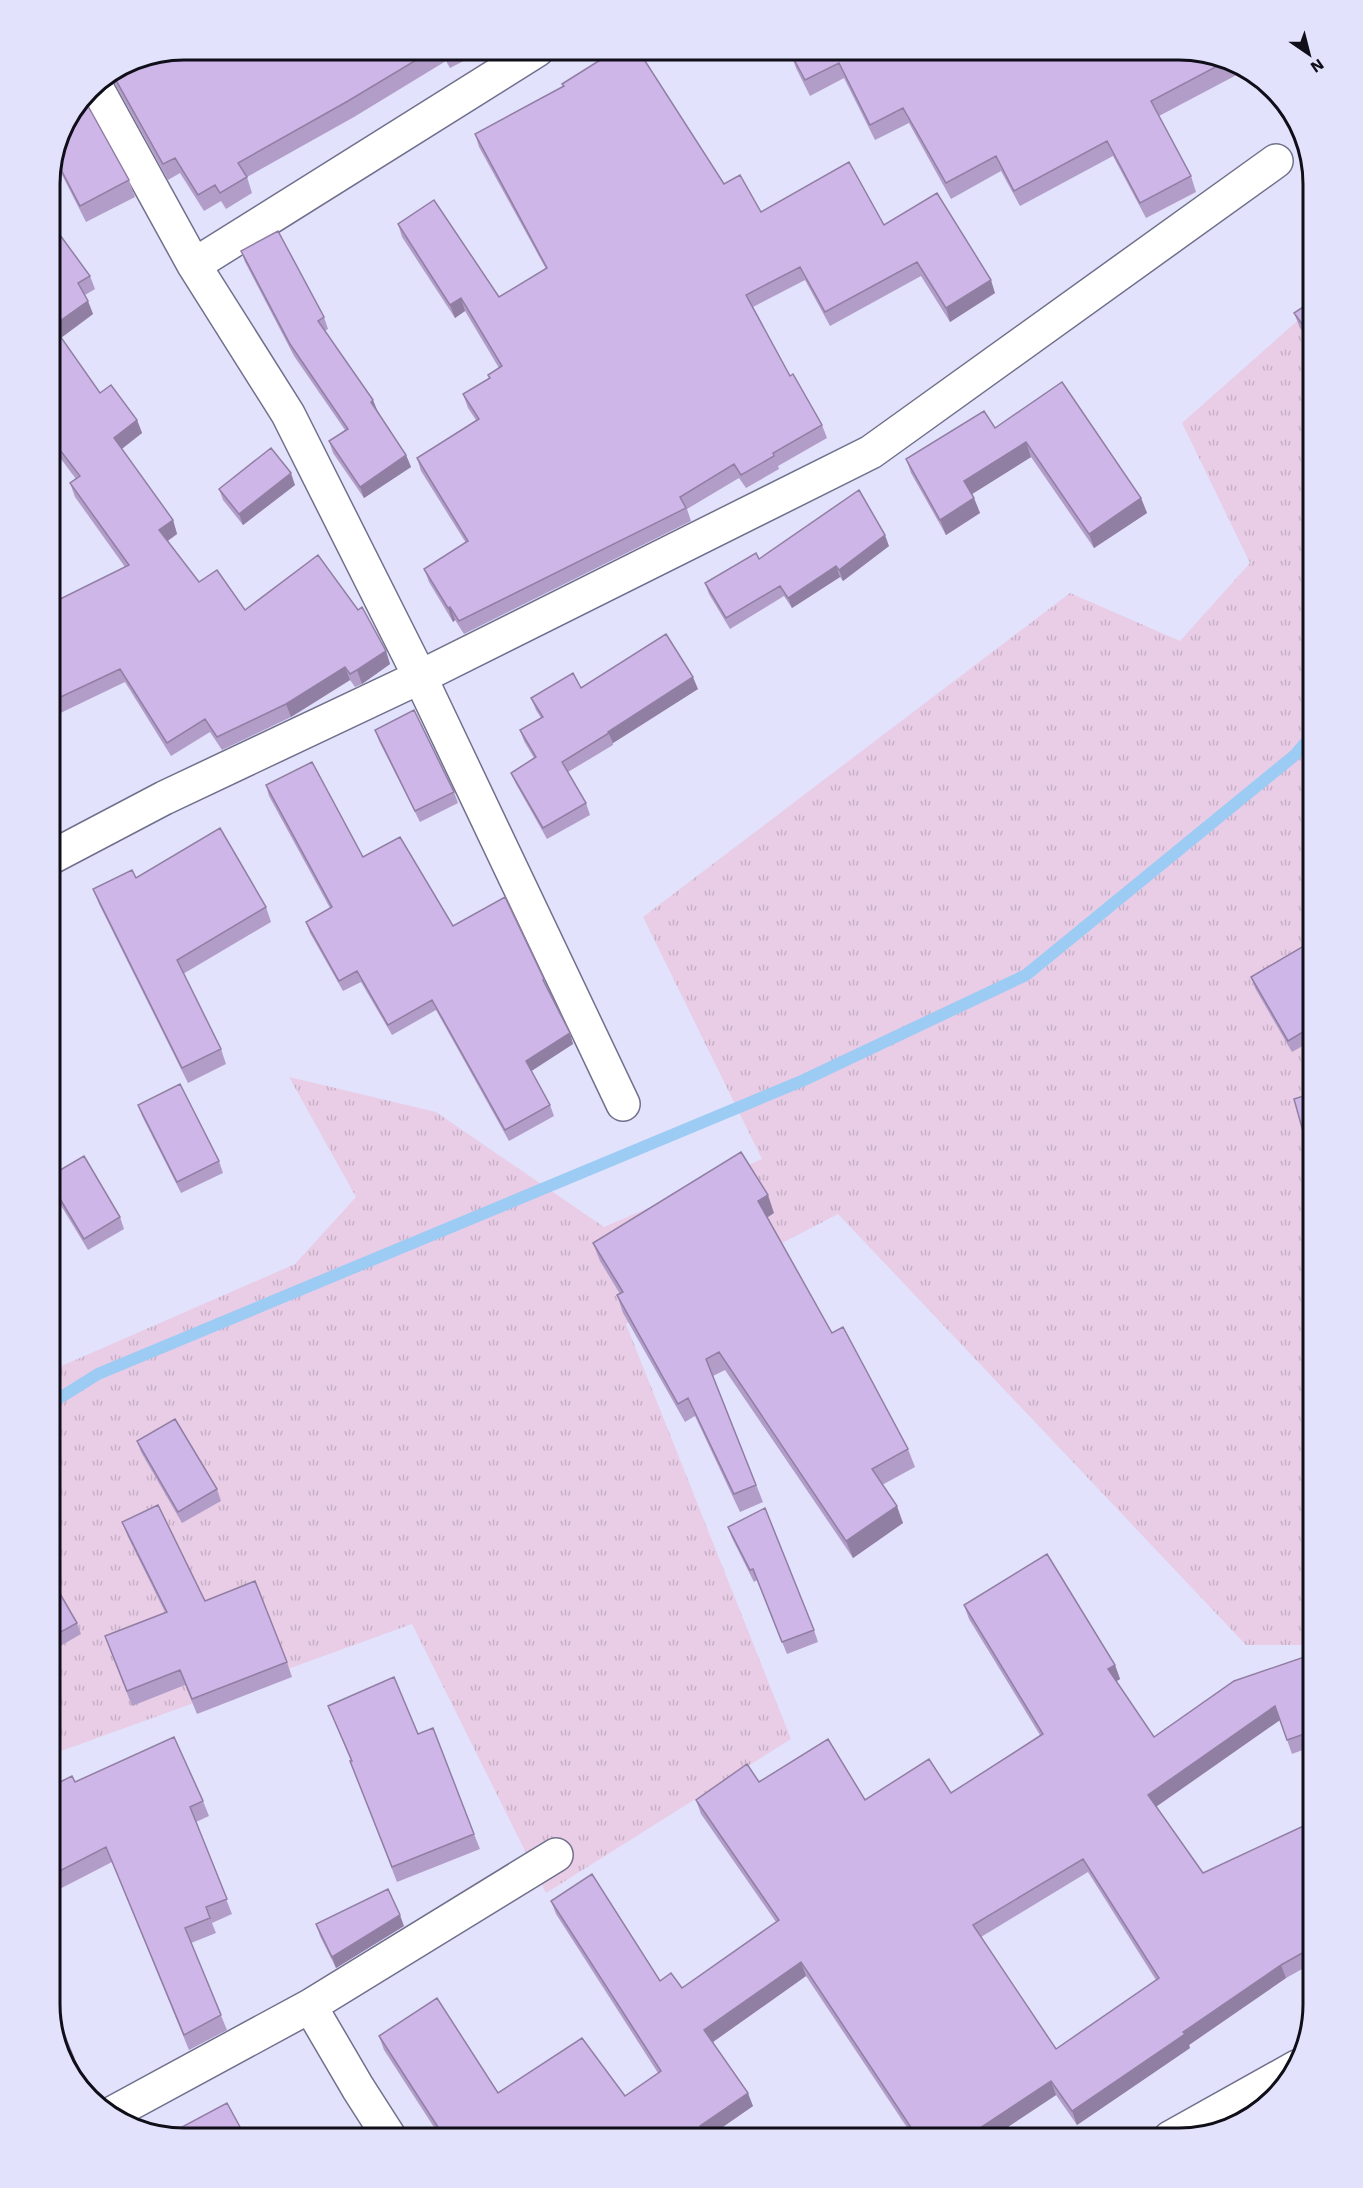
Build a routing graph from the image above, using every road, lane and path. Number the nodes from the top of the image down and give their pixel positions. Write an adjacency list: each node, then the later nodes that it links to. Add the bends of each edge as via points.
1 (521, 60): 4 (street)
2 (100, 93): 4 (street)
3 (1276, 161): 5 (street, via 871,452)
4 (194, 265): 5 (street, via 288,414)
5 (420, 677): 6 (street, via 164,798); 7 (street)
6 (60, 853)
7 (623, 1104)
8 (556, 1855): 9 (street)
9 (310, 2006): 11 (street); 13 (street)
10 (1278, 2078): 12 (street)
11 (119, 2109)
12 (1191, 2127)
13 (384, 2128)

